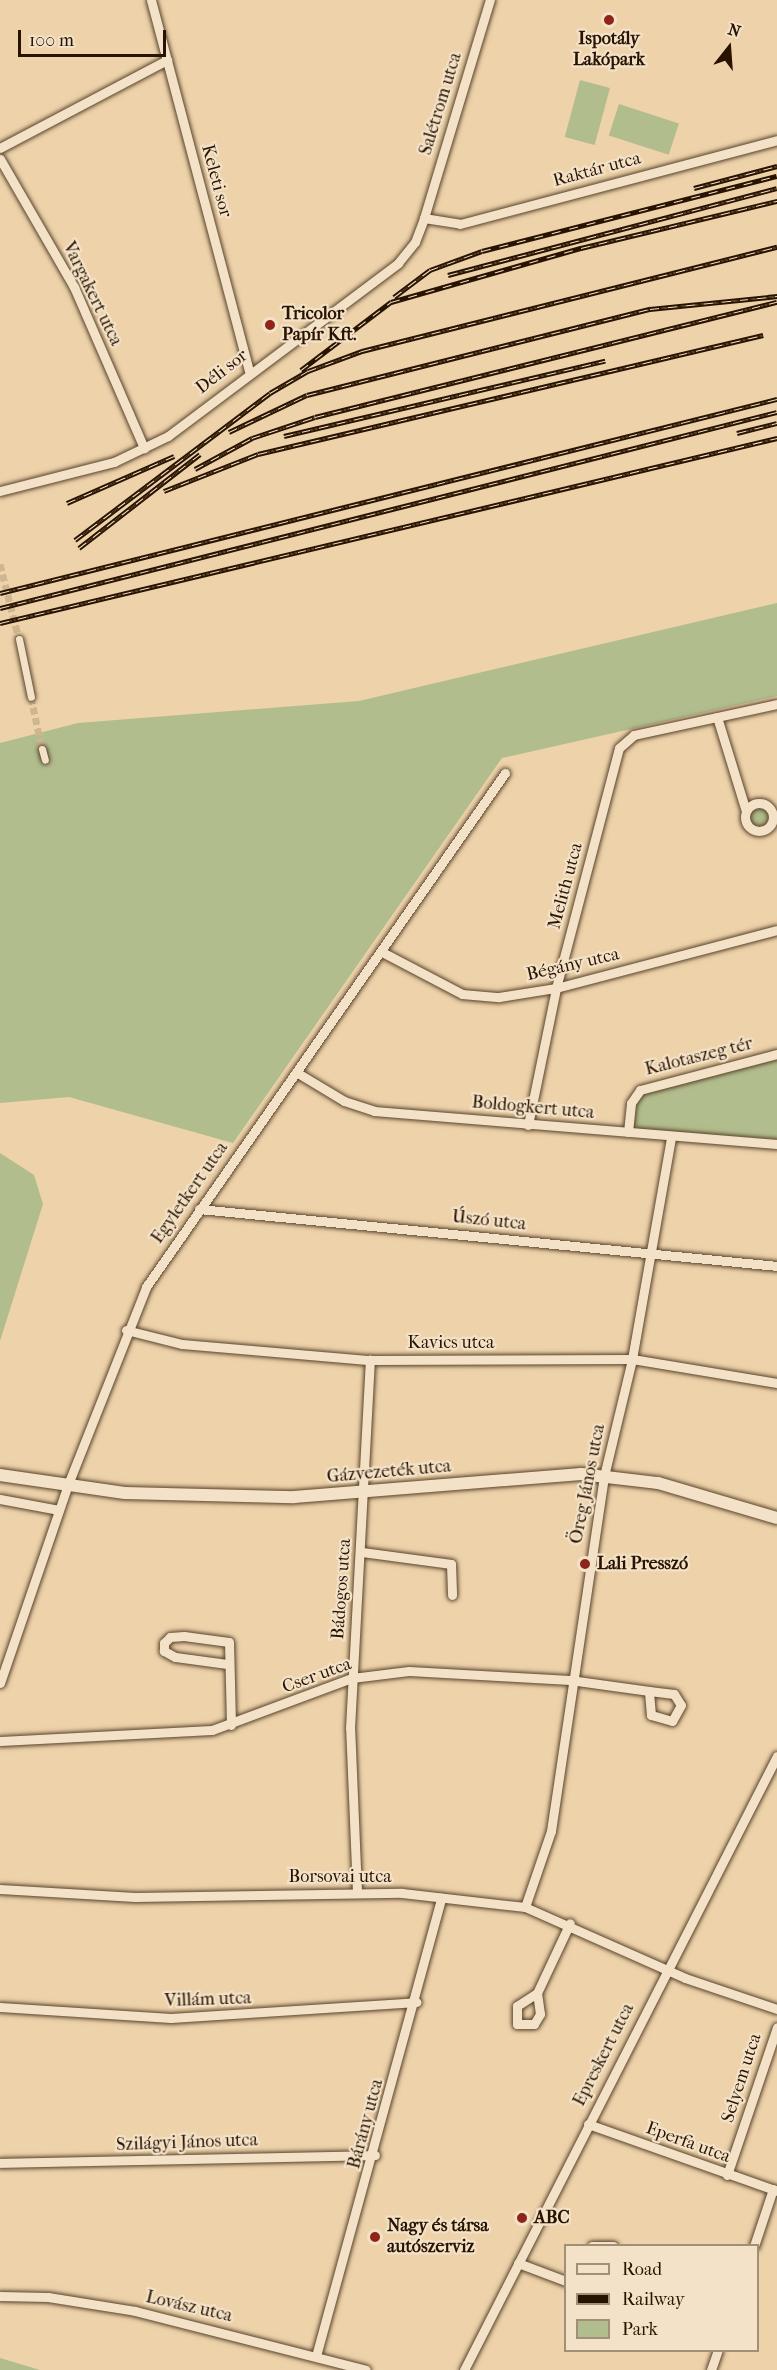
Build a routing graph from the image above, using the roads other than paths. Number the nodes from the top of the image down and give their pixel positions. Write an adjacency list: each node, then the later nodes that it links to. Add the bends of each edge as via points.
1 (152, 0): 3 (street, Keleti sor)
2 (489, 0): 7 (street, Salétrom utca)
3 (167, 60): 5 (street); 8 (street, Keleti sor)
4 (777, 140): 7 (street, Raktár utca, via 460,224)
5 (0, 148)
6 (0, 159): 9 (street, Vargakert utca, via 74,287)
7 (424, 218): 8 (street, Déli sor, via 415,242 398,262)
8 (249, 371): 9 (street, Déli sor)
9 (144, 448): 10 (street, Déli sor)
10 (0, 491)
11 (19, 639): 12 (street)
12 (31, 697)
13 (777, 704): 14 (street)
14 (717, 717): 18 (street); 21 (street, Melith utca, via 634,735 619,748)
15 (42, 749): 16 (street)
16 (45, 760)
17 (505, 773): 20 (street, Egyletkert utca)
18 (746, 812)
19 (777, 930): 21 (street, Bégány utca)
20 (382, 952): 21 (street, Bégány utca, via 462,994 499,997); 23 (street, Egyletkert utca)
21 (556, 988): 24 (street, Melith utca)
22 (777, 1054): 25 (street, Kalotaszeg tér, via 640,1089 631,1102)
23 (296, 1072): 24 (street, Boldogkert utca, via 365,1109); 28 (street, Egyletkert utca)
24 (528, 1125): 25 (street, Boldogkert utca)
25 (628, 1132): 26 (street, Boldogkert utca)
26 (671, 1137): 27 (street, Boldogkert utca); 29 (street, Öreg János utca)
27 (777, 1144)
28 (199, 1209): 29 (street, Úszó utca); 31 (street, Egyletkert utca, via 146,1287)
29 (651, 1254): 30 (street, Úszó utca); 32 (street, Öreg János utca)
30 (777, 1266)
31 (126, 1330): 33 (street, Kavics utca, via 182,1344); 37 (street, Egyletkert utca)
32 (632, 1359): 33 (street, Kavics utca); 34 (street, Kavics utca); 36 (street, Öreg János utca)
33 (370, 1360): 38 (street, Bádogos utca)
34 (777, 1383)
35 (0, 1474): 37 (street, Gázvezeték utca)
36 (604, 1476): 38 (street, Gázvezeték utca, via 554,1474); 41 (street, Gázvezeték utca, via 692,1492); 46 (street, Öreg János utca)
37 (67, 1487): 38 (street, Gázvezeték utca, via 148,1493); 40 (street, Egyletkert utca)
38 (366, 1494): 42 (street, Bádogos utca)
39 (0, 1499): 40 (street)
40 (59, 1510): 47 (street, Egyletkert utca)
41 (777, 1518)
42 (362, 1552): 43 (street, via 451,1564); 45 (street, Bádogos utca)
43 (452, 1595)
44 (227, 1664): 49 (street, via 175,1657 164,1650 164,1643 170,1636 229,1642)
45 (352, 1678): 46 (street, Cser utca, via 409,1671); 49 (street, Cser utca); 53 (street, Bádogos utca)
46 (570, 1680): 48 (street, Cser utca); 55 (street, Öreg János utca, via 551,1831)
47 (0, 1683)
48 (649, 1691)
49 (231, 1725): 50 (street, Cser utca, via 191,1734)
50 (0, 1741)
51 (777, 1756): 57 (street, Epreskert utca)
52 (0, 1889): 53 (street, Borsovai utca, via 135,1897)
53 (357, 1892): 54 (street, Borsovai utca)
54 (441, 1898): 55 (street, Borsovai utca); 59 (street, Bárány utca)
55 (525, 1907): 56 (street, Borsovai utca)
56 (570, 1923): 57 (street, Borsovai utca); 58 (street)
57 (666, 1968): 61 (street, Borsovai utca); 63 (street, Epreskert utca)
58 (537, 1993)
59 (416, 2002): 60 (street, Villám utca, via 171,2018); 64 (street, Bárány utca)
60 (0, 2007)
61 (777, 2009)
62 (777, 2026): 66 (street, Selyem utca)
63 (588, 2124): 66 (street, Eperfa utca); 69 (street, Epreskert utca)
64 (375, 2155): 65 (street, Szilágyi János utca); 73 (street, Bárány utca)
65 (0, 2163)
66 (728, 2175): 67 (street, Eperfa utca)
67 (775, 2190): 68 (street)
68 (755, 2244)
69 (518, 2262): 70 (street); 75 (street, Epreskert utca)
70 (564, 2279)
71 (0, 2296): 73 (street, Lovász utca, via 88,2302)
72 (717, 2352): 76 (street)
73 (316, 2356): 74 (street, Lovász utca)
74 (366, 2370)
75 (464, 2370)
76 (711, 2370)

